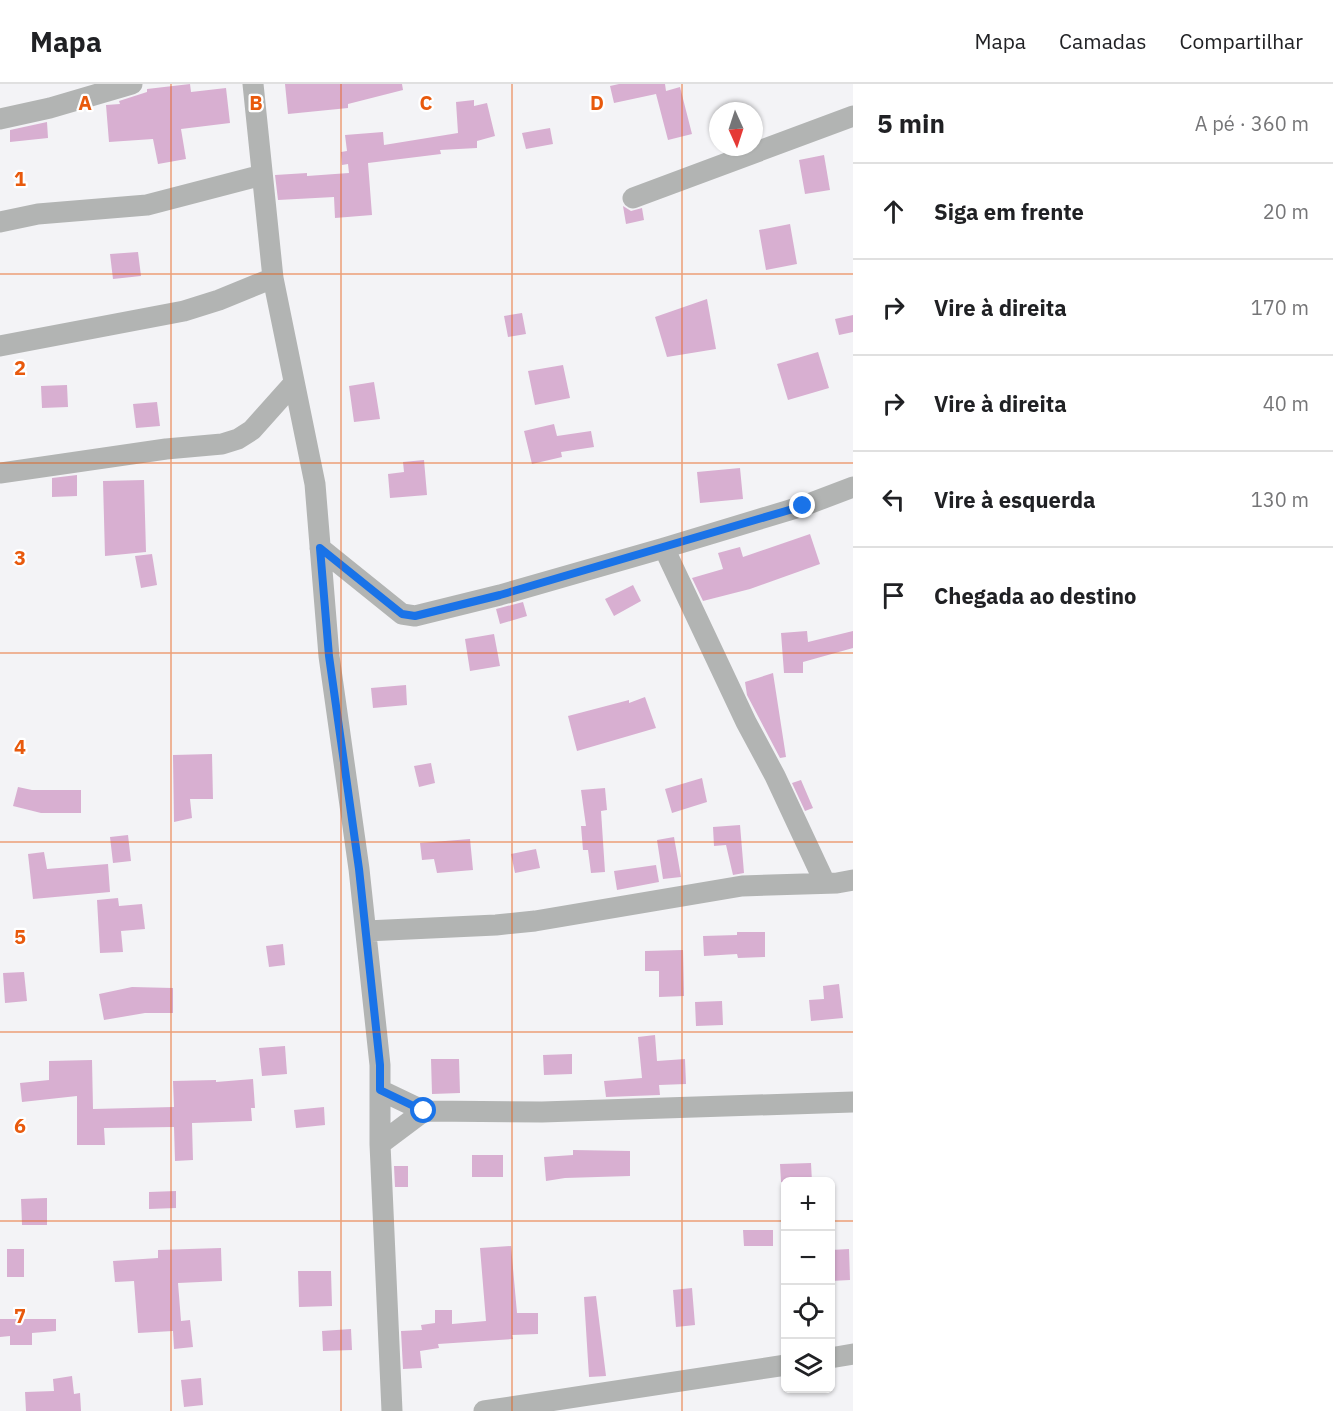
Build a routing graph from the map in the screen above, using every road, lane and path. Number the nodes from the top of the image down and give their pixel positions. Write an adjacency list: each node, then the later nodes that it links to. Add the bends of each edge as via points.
1 (132, 84): 4 (street)
2 (253, 84): 5 (street)
3 (853, 116): 6 (street)
4 (0, 119)
5 (262, 175): 7 (street, via 147,205 38,214); 8 (street)
6 (633, 198)
7 (0, 222)
8 (273, 278): 9 (street, via 184,311); 10 (street)
9 (0, 346)
10 (294, 383): 11 (street, via 252,430 222,444); 13 (street, via 315,484)
11 (0, 473)
12 (853, 487): 14 (street)
13 (320, 548): 14 (street, via 402,614 415,616); 17 (street, via 329,656)
14 (664, 548): 16 (street)
15 (853, 880): 16 (street)
16 (825, 883): 17 (street, via 742,886 535,921)
17 (366, 931): 18 (street)
18 (380, 1090): 20 (street); 21 (street)
19 (853, 1102): 20 (street, via 542,1112)
20 (424, 1111): 21 (street)
21 (380, 1144): 25 (street)
22 (853, 1354): 23 (street)
23 (835, 1357)
24 (781, 1366): 26 (street)
25 (392, 1411)
26 (484, 1411)

